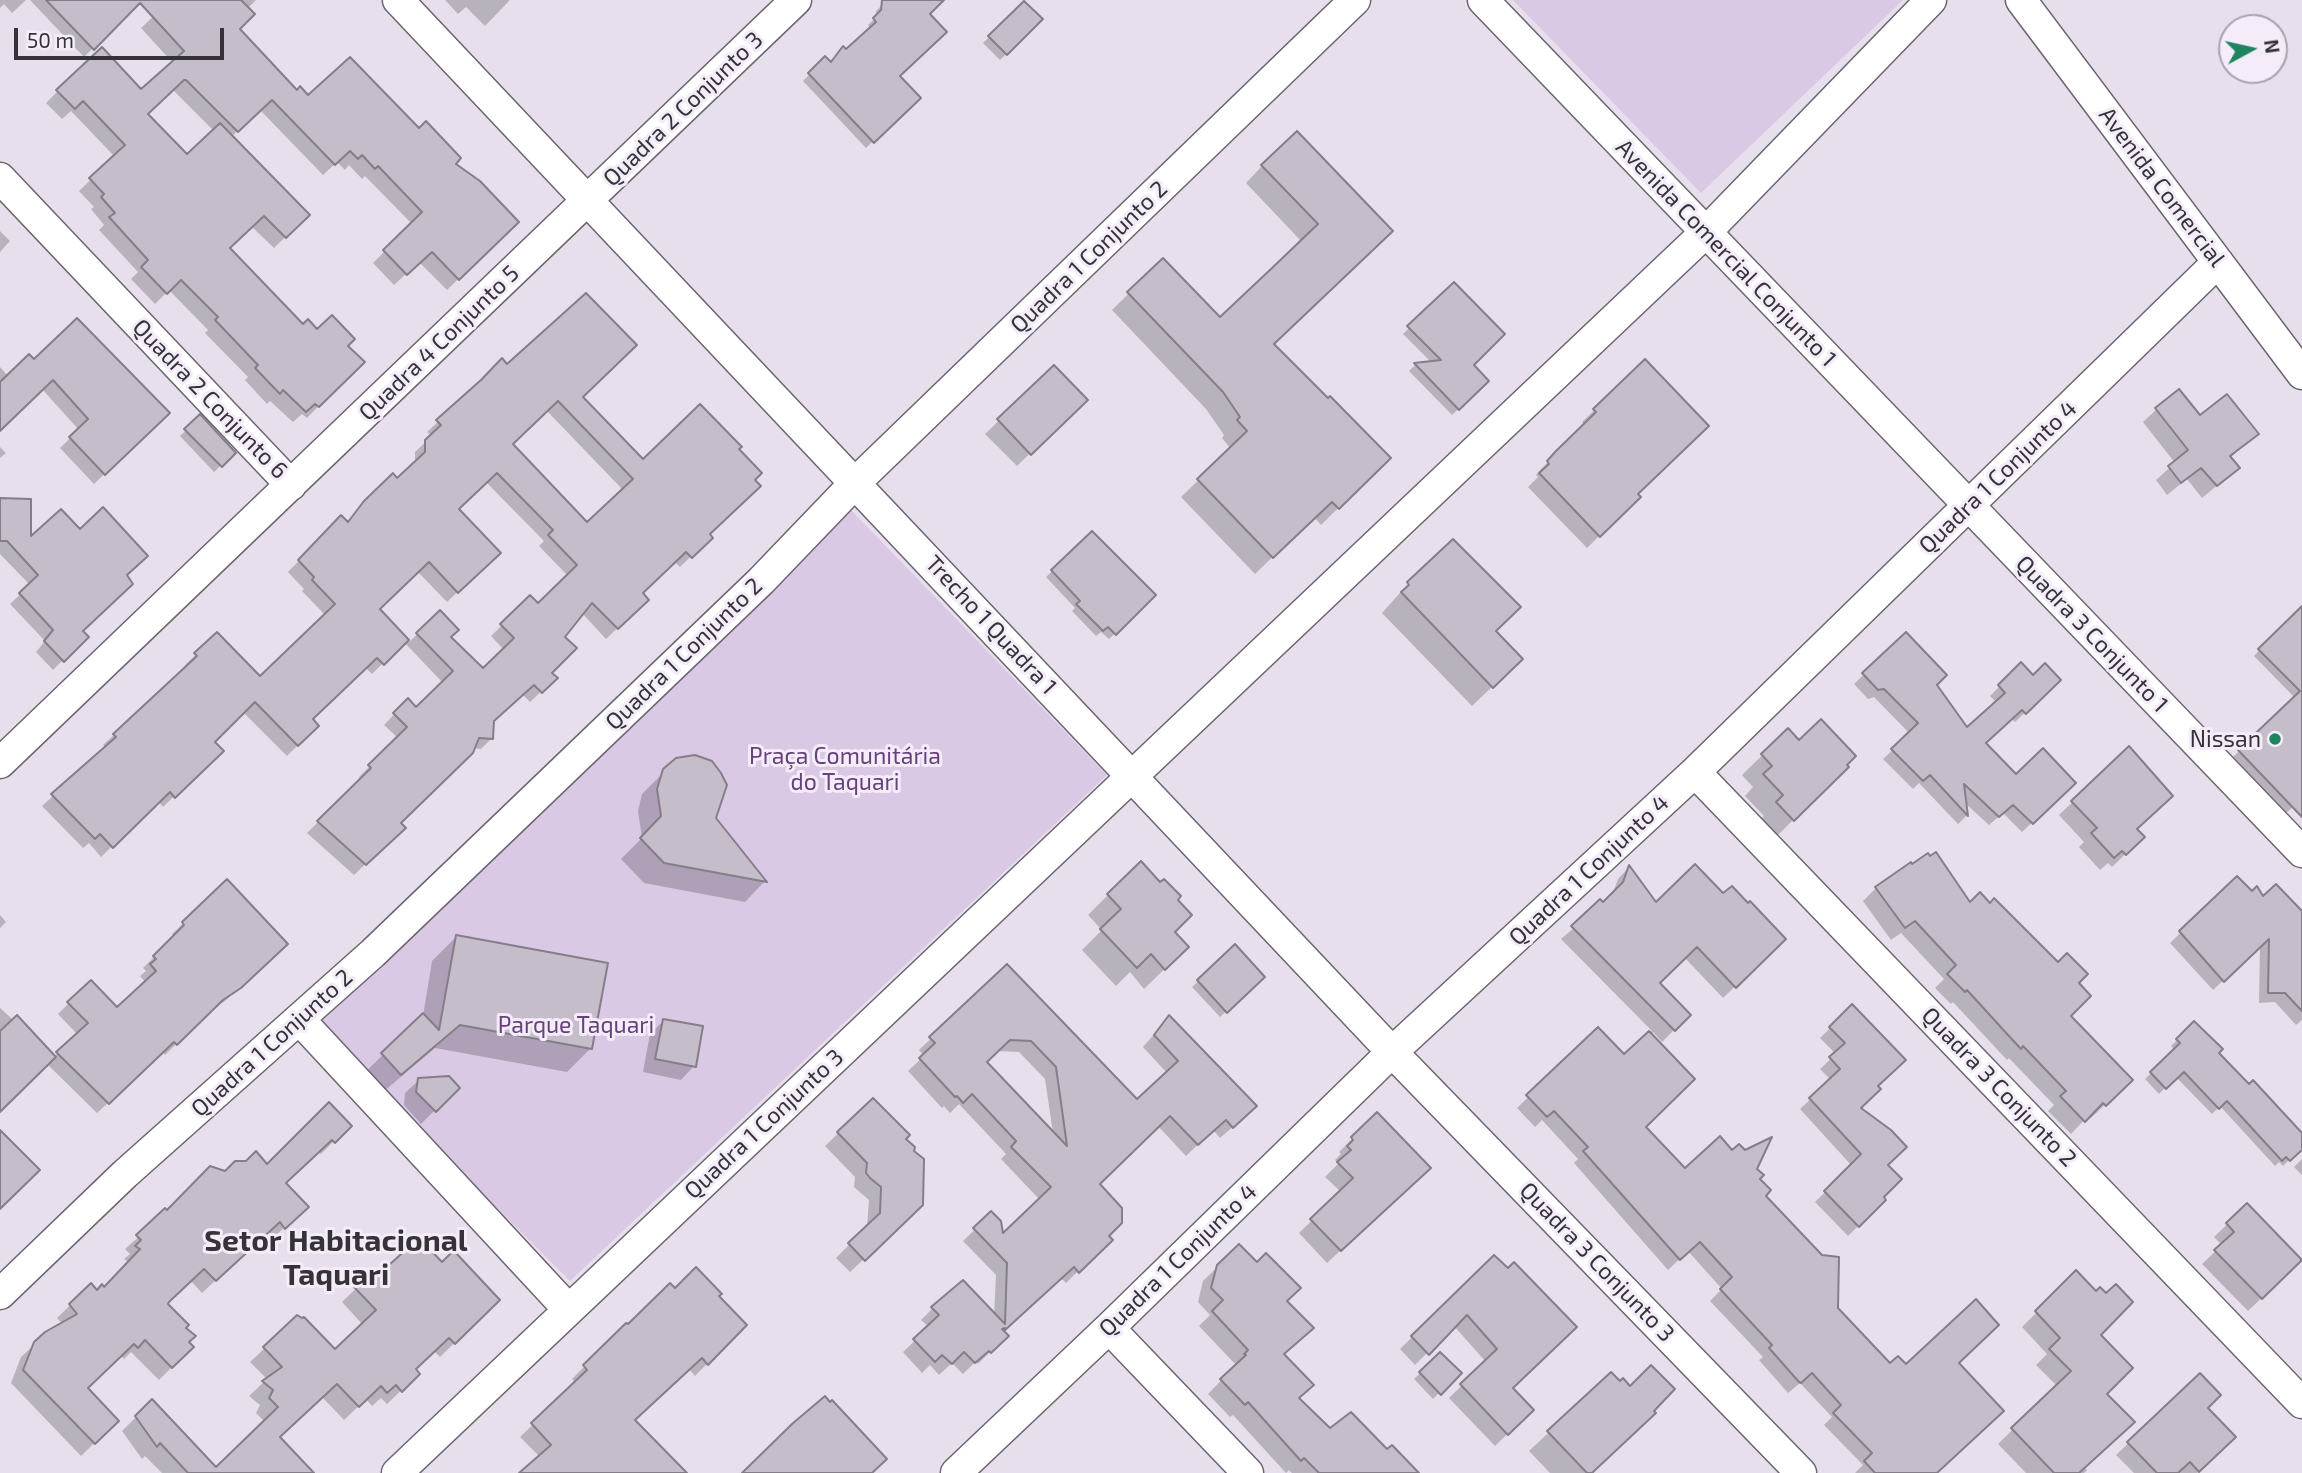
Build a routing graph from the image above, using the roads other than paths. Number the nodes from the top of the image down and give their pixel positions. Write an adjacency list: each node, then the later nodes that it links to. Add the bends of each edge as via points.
1 (398, 0): 8 (street, Quadra 2 Conjunto 3)
2 (796, 0): 8 (street, Quadra 2 Conjunto 3)
3 (1355, 0): 12 (street, Quadra 1 Conjunto 2)
4 (1483, 0): 9 (street, Avenida Comercial Conjunto 1)
5 (1931, 0): 9 (street, Quadra 1 Conjunto 3)
6 (2021, 0): 10 (street, Avenida Comercial)
7 (0, 178): 13 (street, Quadra 2 Conjunto 6)
8 (587, 201): 12 (street, Trecho 1 Quadra 1); 13 (street, Quadra 4 Conjunto 5)
9 (1706, 232): 14 (street, Avenida Comercial Conjunto 1); 17 (street, Quadra 1 Conjunto 3)
10 (2218, 262): 11 (street, Avenida Comercial); 14 (street, Quadra 1 Conjunto 4)
11 (2302, 374)
12 (856, 482): 17 (street, Trecho 1 Quadra 1); 19 (street, Quadra 1 Conjunto 2, via 751,591)
13 (291, 485): 15 (street, Quadra 2 Conjunto 6)
14 (1969, 506): 16 (street, Quadra 1 Conjunto 4); 18 (street, Quadra 3 Conjunto 1)
15 (2, 758)
16 (1695, 772): 20 (street, Quadra 1 Conjunto 4); 24 (street, Quadra 3 Conjunto 2)
17 (1133, 776): 20 (street, Trecho 1 Quadra 1); 22 (street, Quadra 1 Conjunto 3)
18 (2302, 852)
19 (299, 1019): 21 (street, Quadra 1 Conjunto 2, via 125,1174); 22 (street)
20 (1392, 1052): 23 (street, Quadra 1 Conjunto 4); 28 (street, Quadra 3 Conjunto 3)
21 (0, 1294)
22 (568, 1309): 25 (street, Quadra 1 Conjunto 3)
23 (1109, 1328): 26 (street, Quadra 1 Conjunto 4); 27 (street)
24 (2302, 1403)
25 (397, 1473)
26 (956, 1473)
27 (1248, 1473)
28 (1801, 1473)

